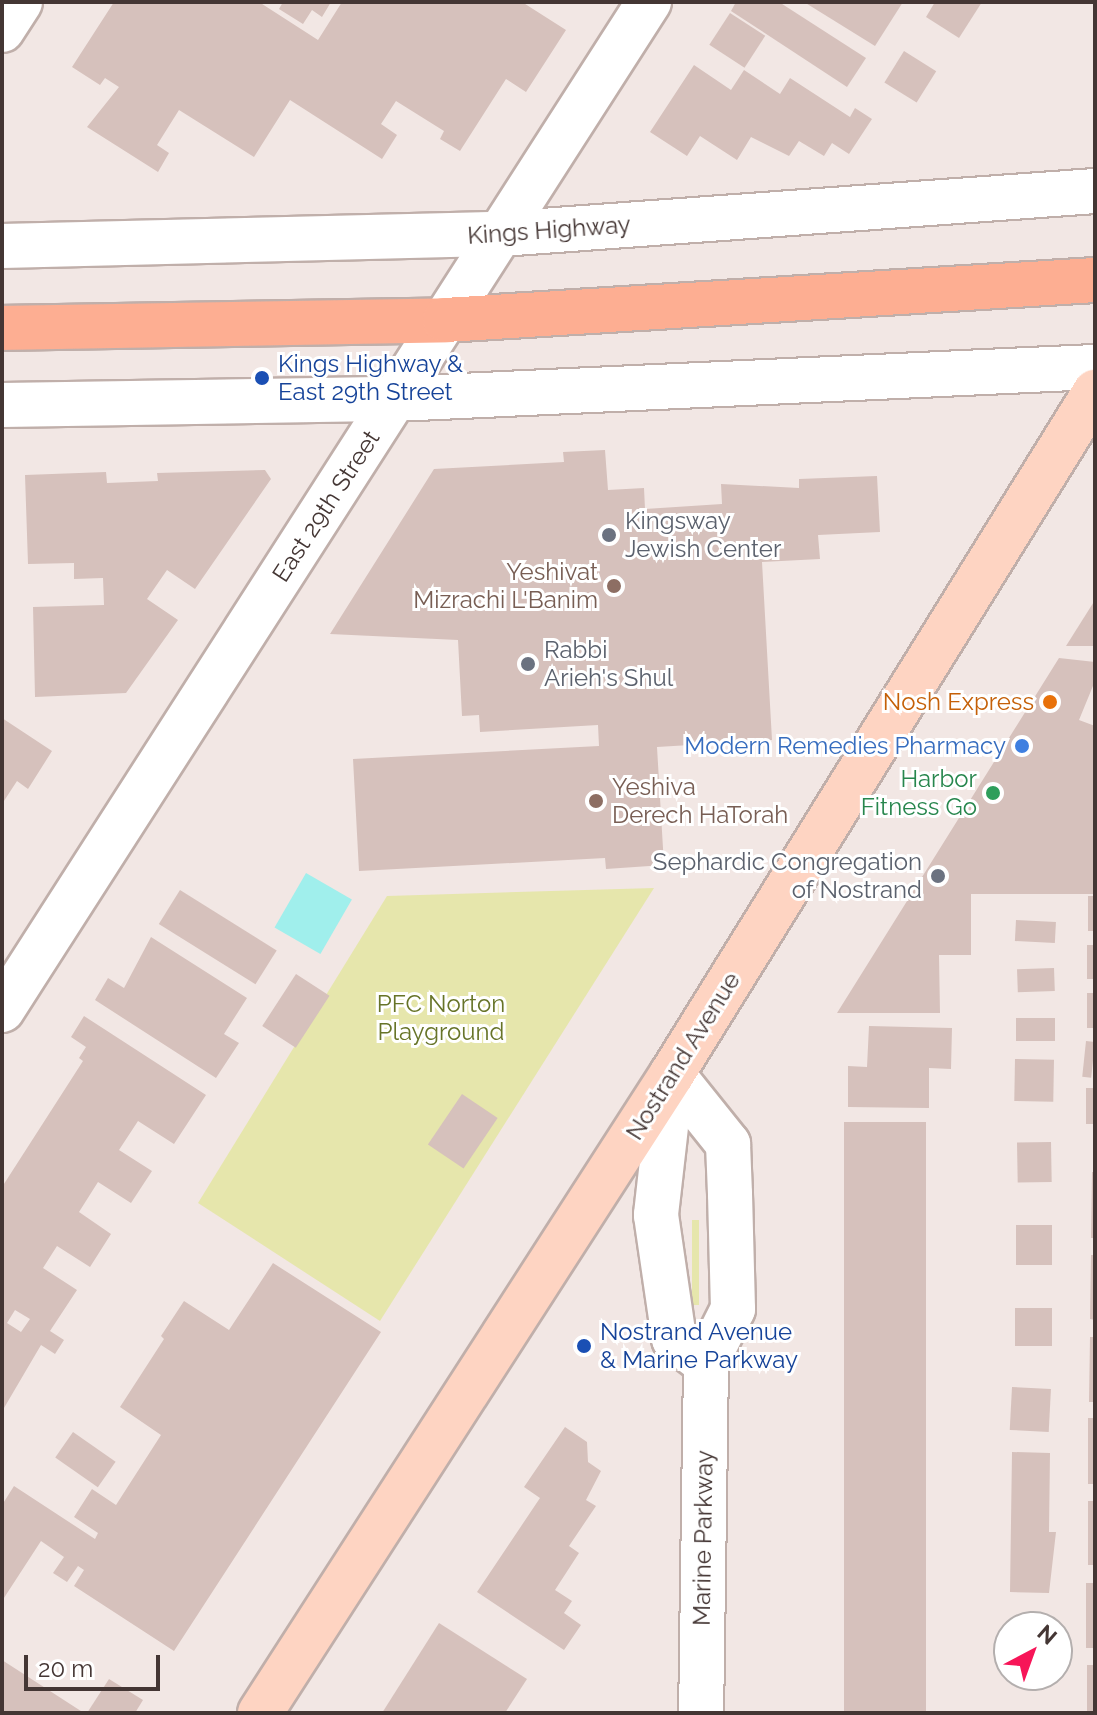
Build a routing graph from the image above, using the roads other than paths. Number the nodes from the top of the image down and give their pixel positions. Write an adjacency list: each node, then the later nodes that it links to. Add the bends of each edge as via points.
1 (20, 2): 3 (street)
2 (649, 2): 5 (street, East 29th Street)
3 (2, 30)
4 (1095, 191): 5 (street, Kings Highway)
5 (501, 234): 6 (street, Kings Highway); 8 (street, East 29th Street)
6 (2, 246)
7 (1095, 280): 8 (main road)
8 (445, 320): 9 (main road); 12 (street, East 29th Street)
9 (2, 328)
10 (1095, 367): 12 (street)
11 (1095, 392): 15 (main road, Nostrand Avenue)
12 (395, 399): 13 (street); 14 (street, East 29th Street)
13 (2, 405)
14 (2, 1010)
15 (672, 1074): 16 (street, via 656,1215 674,1339); 16 (street, Marine Parkway, via 728,1144 733,1309); 17 (main road, Nostrand Avenue)
16 (706, 1363): 18 (street, Marine Parkway)
17 (260, 1713)
18 (701, 1713)

